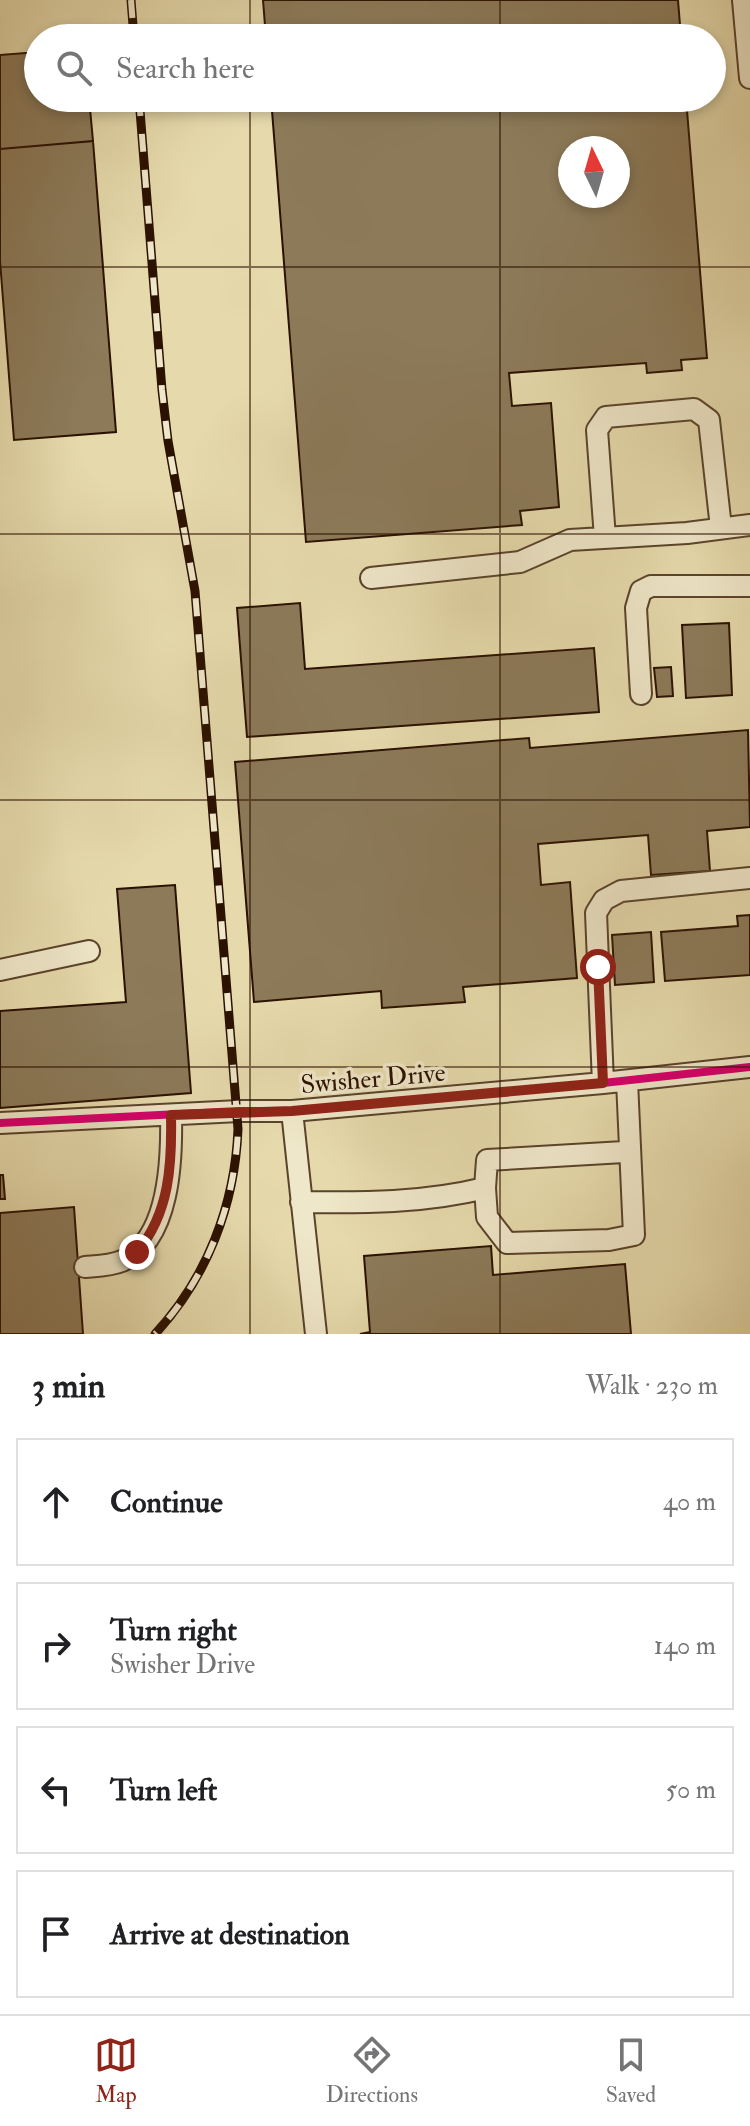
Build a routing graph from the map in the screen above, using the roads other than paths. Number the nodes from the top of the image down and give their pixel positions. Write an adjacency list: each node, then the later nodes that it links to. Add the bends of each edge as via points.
1 (743, 0): 2 (street)
2 (750, 78)
3 (750, 525): 4 (street)
4 (721, 528): 5 (street); 5 (street, via 709,420 694,409 606,417 597,430)
5 (605, 538): 6 (street, via 570,540 520,562)
6 (371, 578)
7 (750, 586): 8 (street, via 651,586 641,591 636,608)
8 (641, 694)
9 (750, 878): 14 (street, via 621,891 604,900 596,913)
10 (89, 951): 11 (street)
11 (0, 970)
12 (750, 1067): 13 (street, Swisher Drive)
13 (627, 1081): 14 (street, Swisher Drive); 18 (street)
14 (603, 1083): 15 (street, Swisher Drive)
15 (292, 1111): 16 (street, Swisher Drive); 20 (street)
16 (171, 1115): 17 (street, Swisher Drive); 21 (street, via 169,1182 145,1242 122,1261)
17 (0, 1123)
18 (630, 1148): 19 (street, via 487,1160); 19 (street, via 634,1235 507,1243)
19 (488, 1198): 20 (street)
20 (301, 1202): 22 (street)
21 (85, 1267)
22 (316, 1334)

